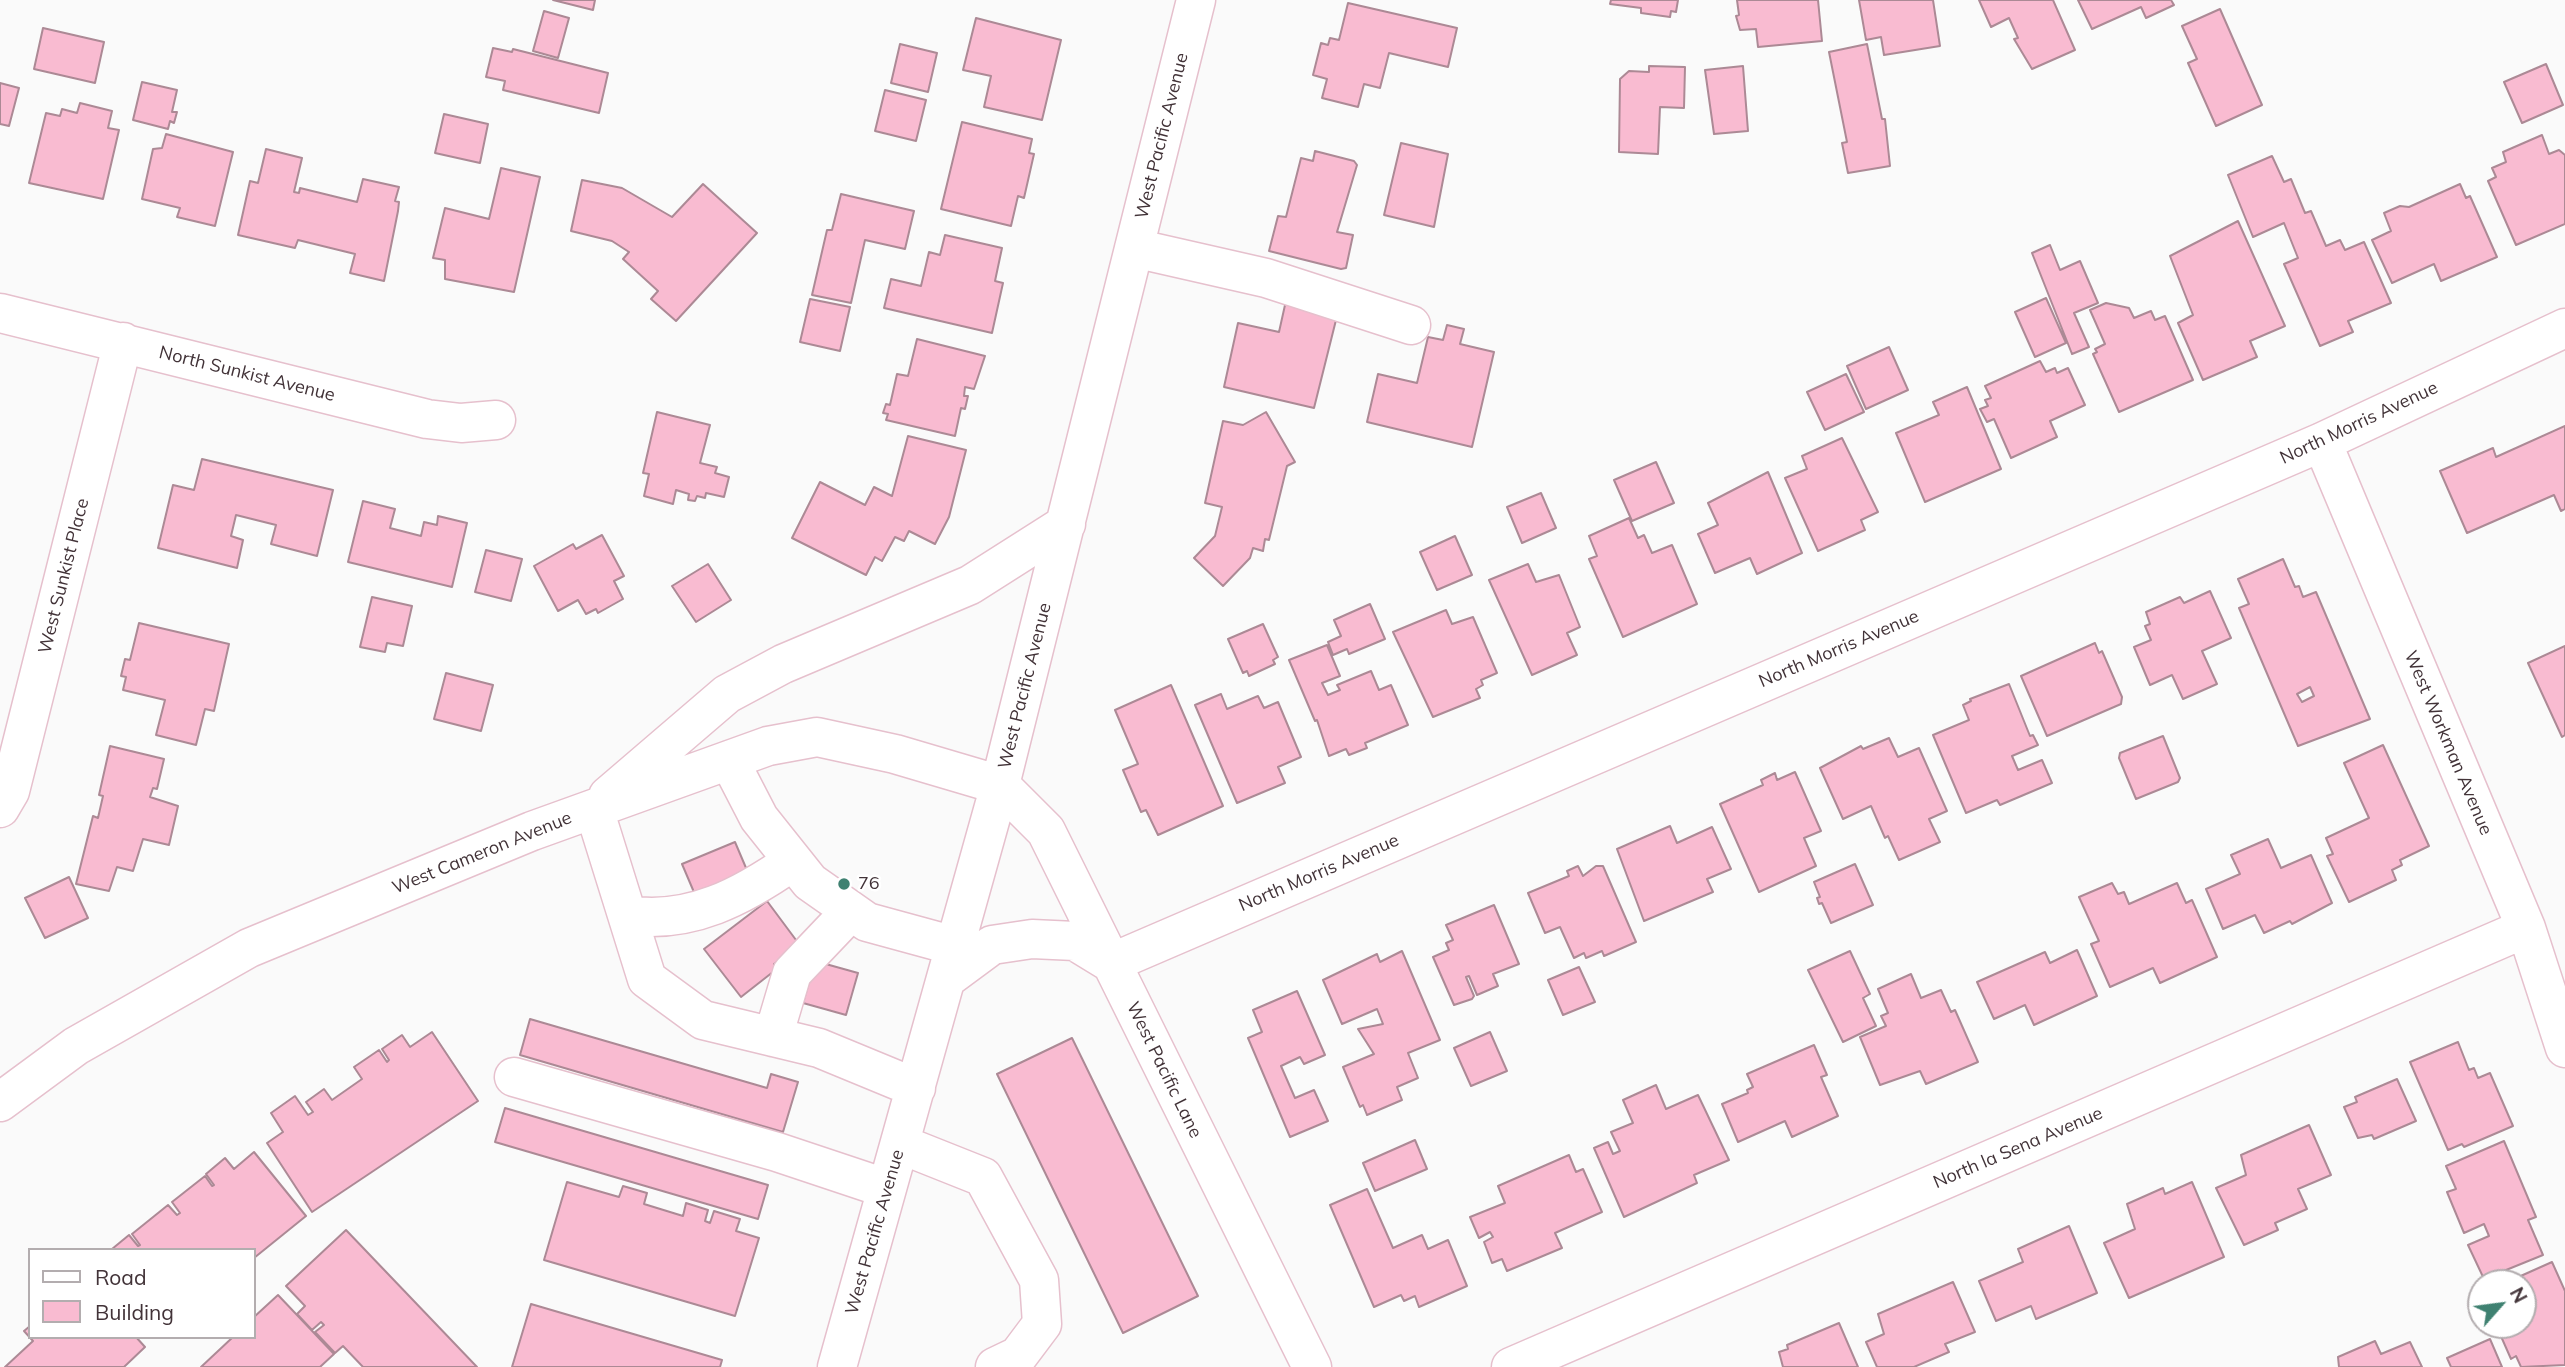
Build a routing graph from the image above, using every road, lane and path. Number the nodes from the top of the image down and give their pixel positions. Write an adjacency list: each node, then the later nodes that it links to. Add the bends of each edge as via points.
1 (1196, 0): 2 (street, West Pacific Avenue)
2 (1134, 248): 4 (street, via 1266,278); 9 (street, West Pacific Avenue)
3 (0, 313): 6 (street, North Sunkist Avenue)
4 (1411, 325)
5 (2565, 328): 8 (street, North Morris Avenue)
6 (123, 342): 7 (street, North Sunkist Avenue, via 426,419 460,423); 12 (street, West Sunkist Place, via 10,791)
7 (496, 420)
8 (2322, 442): 17 (street, West Workman Avenue); 19 (street, North Morris Avenue)
9 (1066, 524): 11 (street, West Pacific Avenue); 13 (street, via 970,585 783,664 727,694)
10 (729, 760): 11 (street, West Cameron Avenue, via 768,746 817,737); 13 (street, West Cameron Avenue); 14 (street, via 759,818)
11 (1000, 785): 18 (street, West Pacific Avenue); 19 (street, West Pacific Lane, via 1046,831)
12 (0, 808)
13 (594, 809): 16 (street); 24 (street, West Cameron Avenue, via 249,948 76,1046)
14 (793, 862): 15 (street, via 810,882); 16 (street, via 747,893 706,909 653,919)
15 (851, 911): 18 (street); 20 (street, via 792,973)
16 (627, 915): 20 (street, via 647,979 703,1020)
17 (2526, 928): 21 (street, West Workman Avenue); 30 (street, North la Sena Avenue)
18 (951, 963): 19 (street, via 992,945 1032,939 1075,941); 23 (street, West Pacific Avenue)
19 (1111, 963): 29 (street, West Pacific Lane)
20 (773, 1037): 23 (street, via 819,1048)
21 (2565, 1048)
22 (514, 1077): 26 (street, via 777,1152)
23 (916, 1088): 25 (street, West Pacific Avenue)
24 (0, 1102)
25 (900, 1144): 26 (street, West Pacific Avenue); 28 (street, via 983,1177 1039,1280 1042,1324 1018,1356)
26 (885, 1188): 27 (street, West Pacific Avenue)
27 (837, 1367)
28 (995, 1367)
29 (1312, 1367)
30 (1511, 1367)

